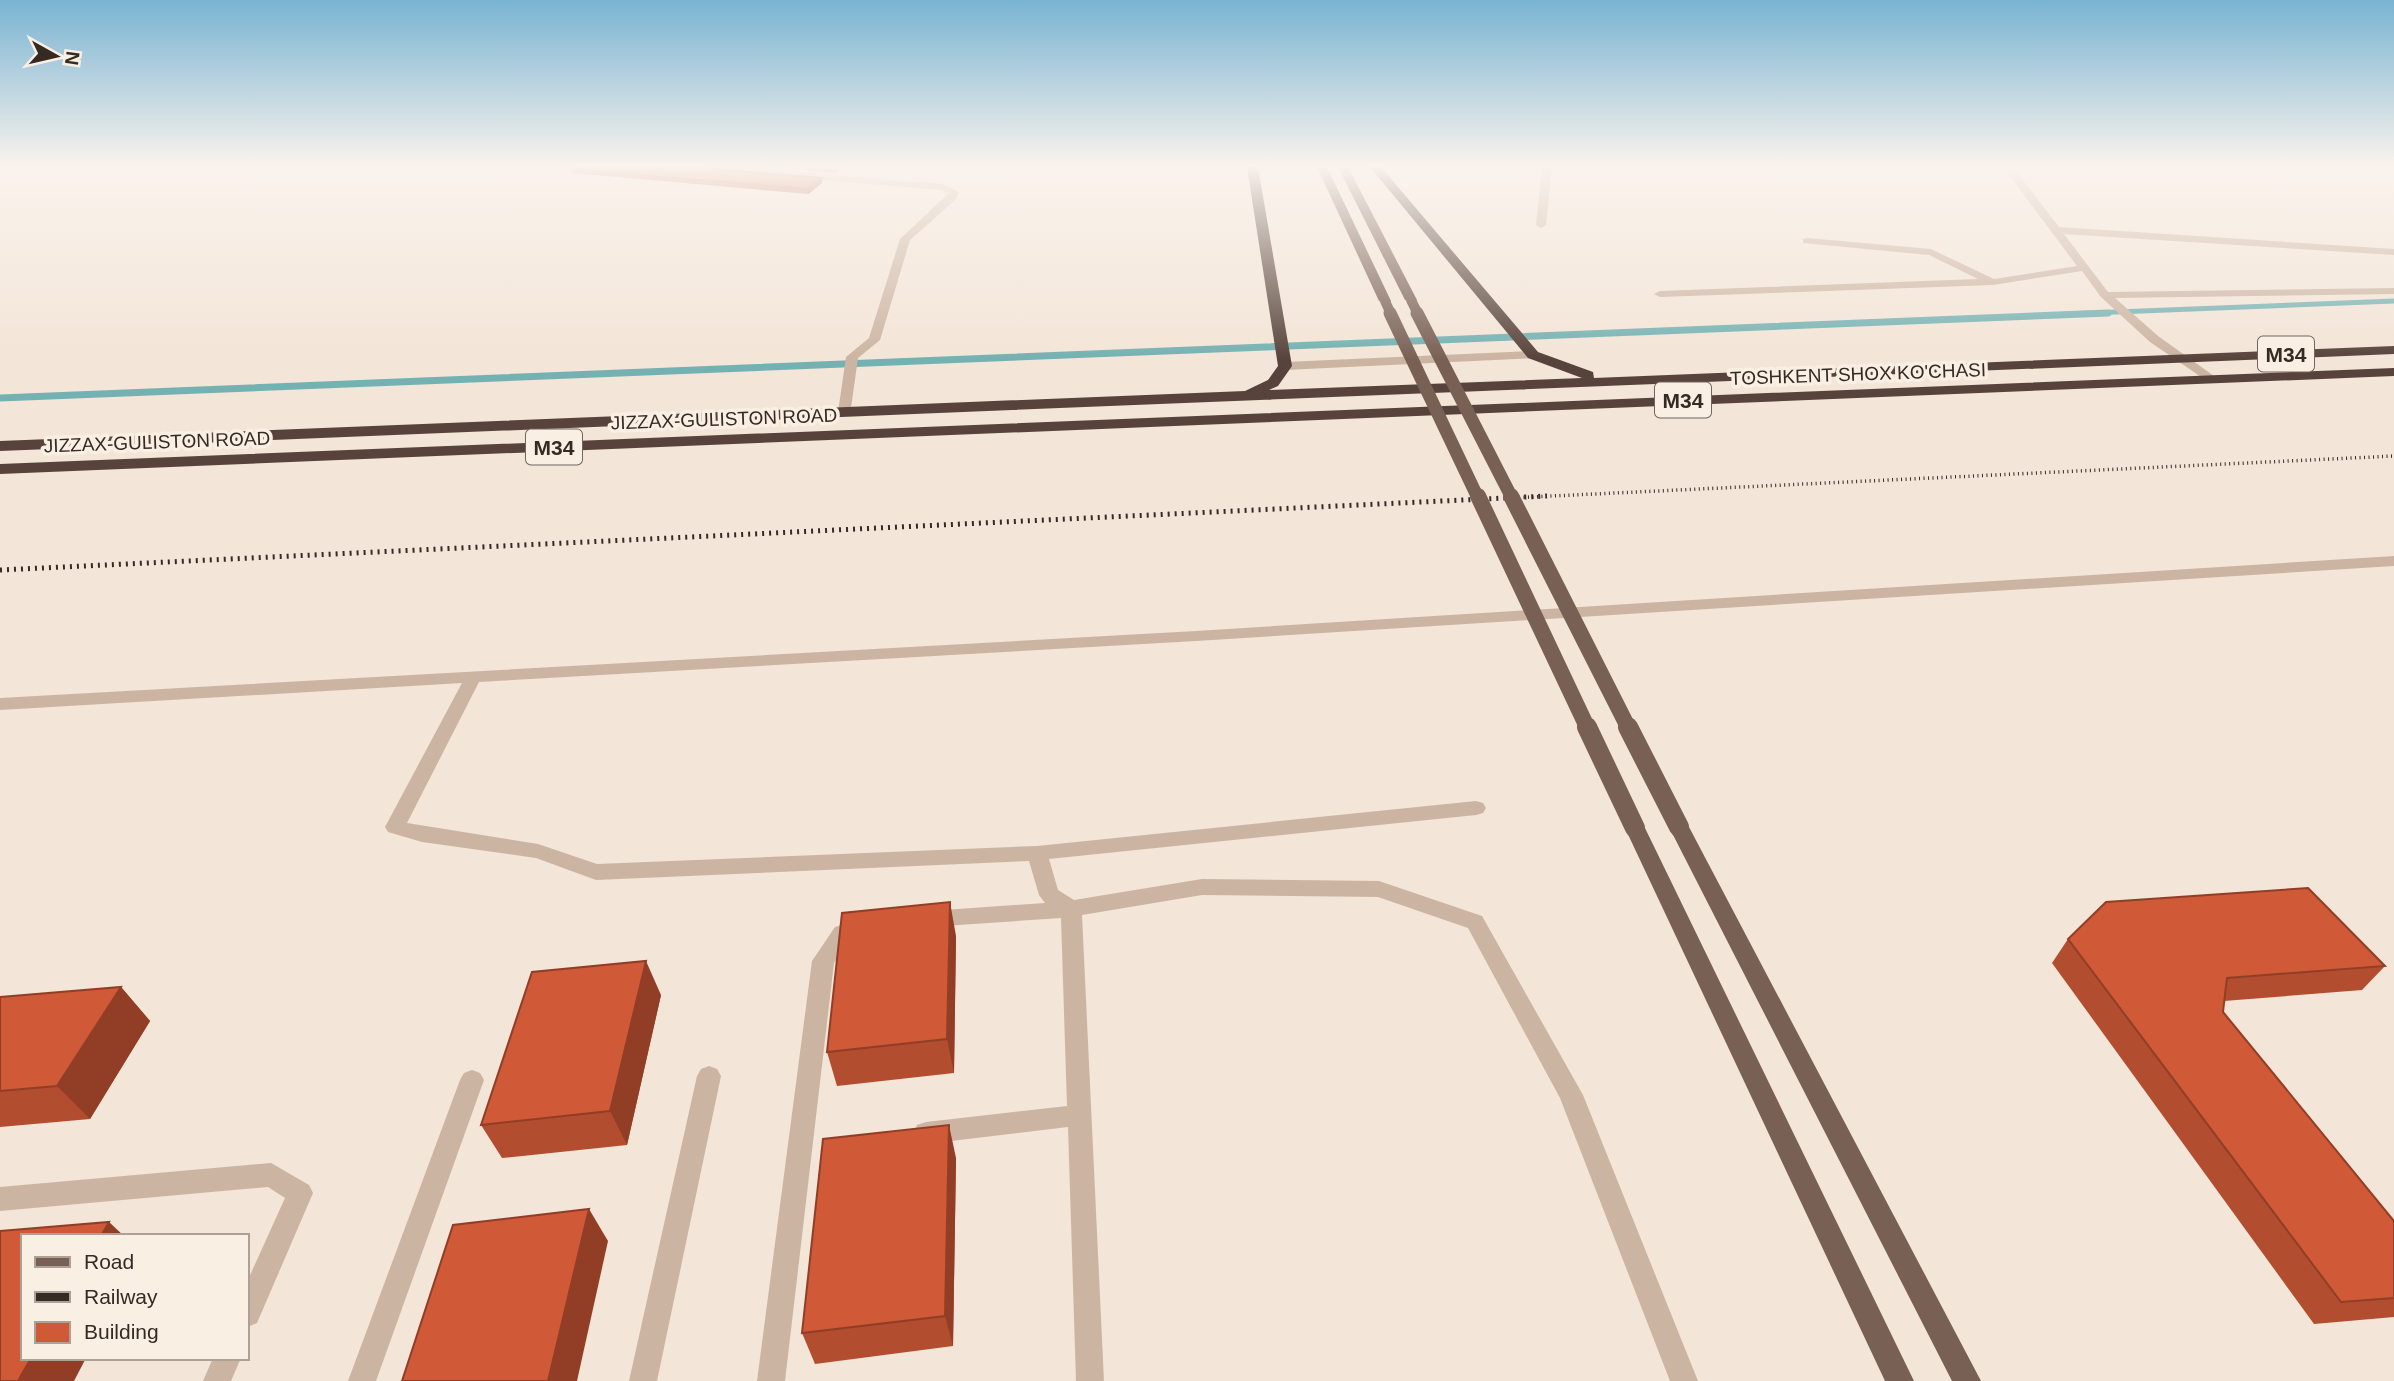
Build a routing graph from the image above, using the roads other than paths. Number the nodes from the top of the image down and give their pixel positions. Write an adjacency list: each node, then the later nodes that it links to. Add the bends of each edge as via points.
1 (914, 231): 24 (street, via 905,239 874,340 851,362)
2 (1263, 231): 18 (highway)
3 (1352, 231): 51 (main road, bridge)
4 (1376, 231): 52 (main road, bridge)
5 (1429, 231): 16 (highway)
6 (2055, 231): 10 (street)
7 (2076, 231): 9 (street)
8 (1807, 241): 11 (street, via 1931,252)
9 (2394, 252)
10 (2082, 268): 11 (street); 14 (street)
11 (1993, 282): 13 (street)
12 (2394, 291): 14 (street)
13 (1660, 294)
14 (2105, 295): 17 (street)
15 (2394, 350): 17 (highway, M34)
16 (1530, 352): 18 (street); 21 (highway, via 1577,373)
17 (2178, 357): 20 (street); 21 (highway, TOSHKENT SHOX KO'CHASI / M34)
18 (1285, 362): 22 (highway, via 1273,383)
19 (2394, 372): 20 (highway, TOSHKENT SHOX KO'CHASI / M34)
20 (2210, 379): 25 (highway, TOSHKENT SHOX KO'CHASI / M34)
21 (1621, 380): 22 (highway, TOSHKENT SHOX KO'CHASI / M34)
22 (1246, 395): 23 (highway, TOSHKENT SHOX KO'CHASI / M34)
23 (1153, 399): 24 (highway, JIZZAX-GULISTON ROAD / M34)
24 (845, 412): 26 (highway, JIZZAX-GULISTON ROAD / M34)
25 (1156, 422): 27 (highway, JIZZAX-GULISTON ROAD / M34)
26 (0, 446)
27 (0, 469)
28 (2394, 561): 29 (street)
29 (474, 676): 30 (street); 32 (street, via 395,827 422,835 538,850 596,872)
30 (0, 704)
31 (1476, 808): 32 (street)
32 (1037, 853): 33 (street, via 1049,895)
33 (1071, 909): 34 (street); 38 (street); 50 (street, via 1202,887 1379,890 1475,922 1571,1095)
34 (912, 920)
35 (885, 922): 41 (street, via 842,933 823,961)
36 (709, 1076): 47 (street)
37 (472, 1080): 46 (street)
38 (1079, 1115): 39 (street); 49 (street)
39 (906, 1135)
40 (827, 1145): 41 (street)
41 (800, 1148): 48 (street)
42 (0, 1199): 43 (street, via 271,1175 300,1193)
43 (248, 1311)
44 (226, 1360): 45 (street)
45 (217, 1381)
46 (362, 1381)
47 (643, 1381)
48 (771, 1381)
49 (1090, 1381)
50 (1684, 1381)
51 (1900, 1381)
52 (1967, 1381)

